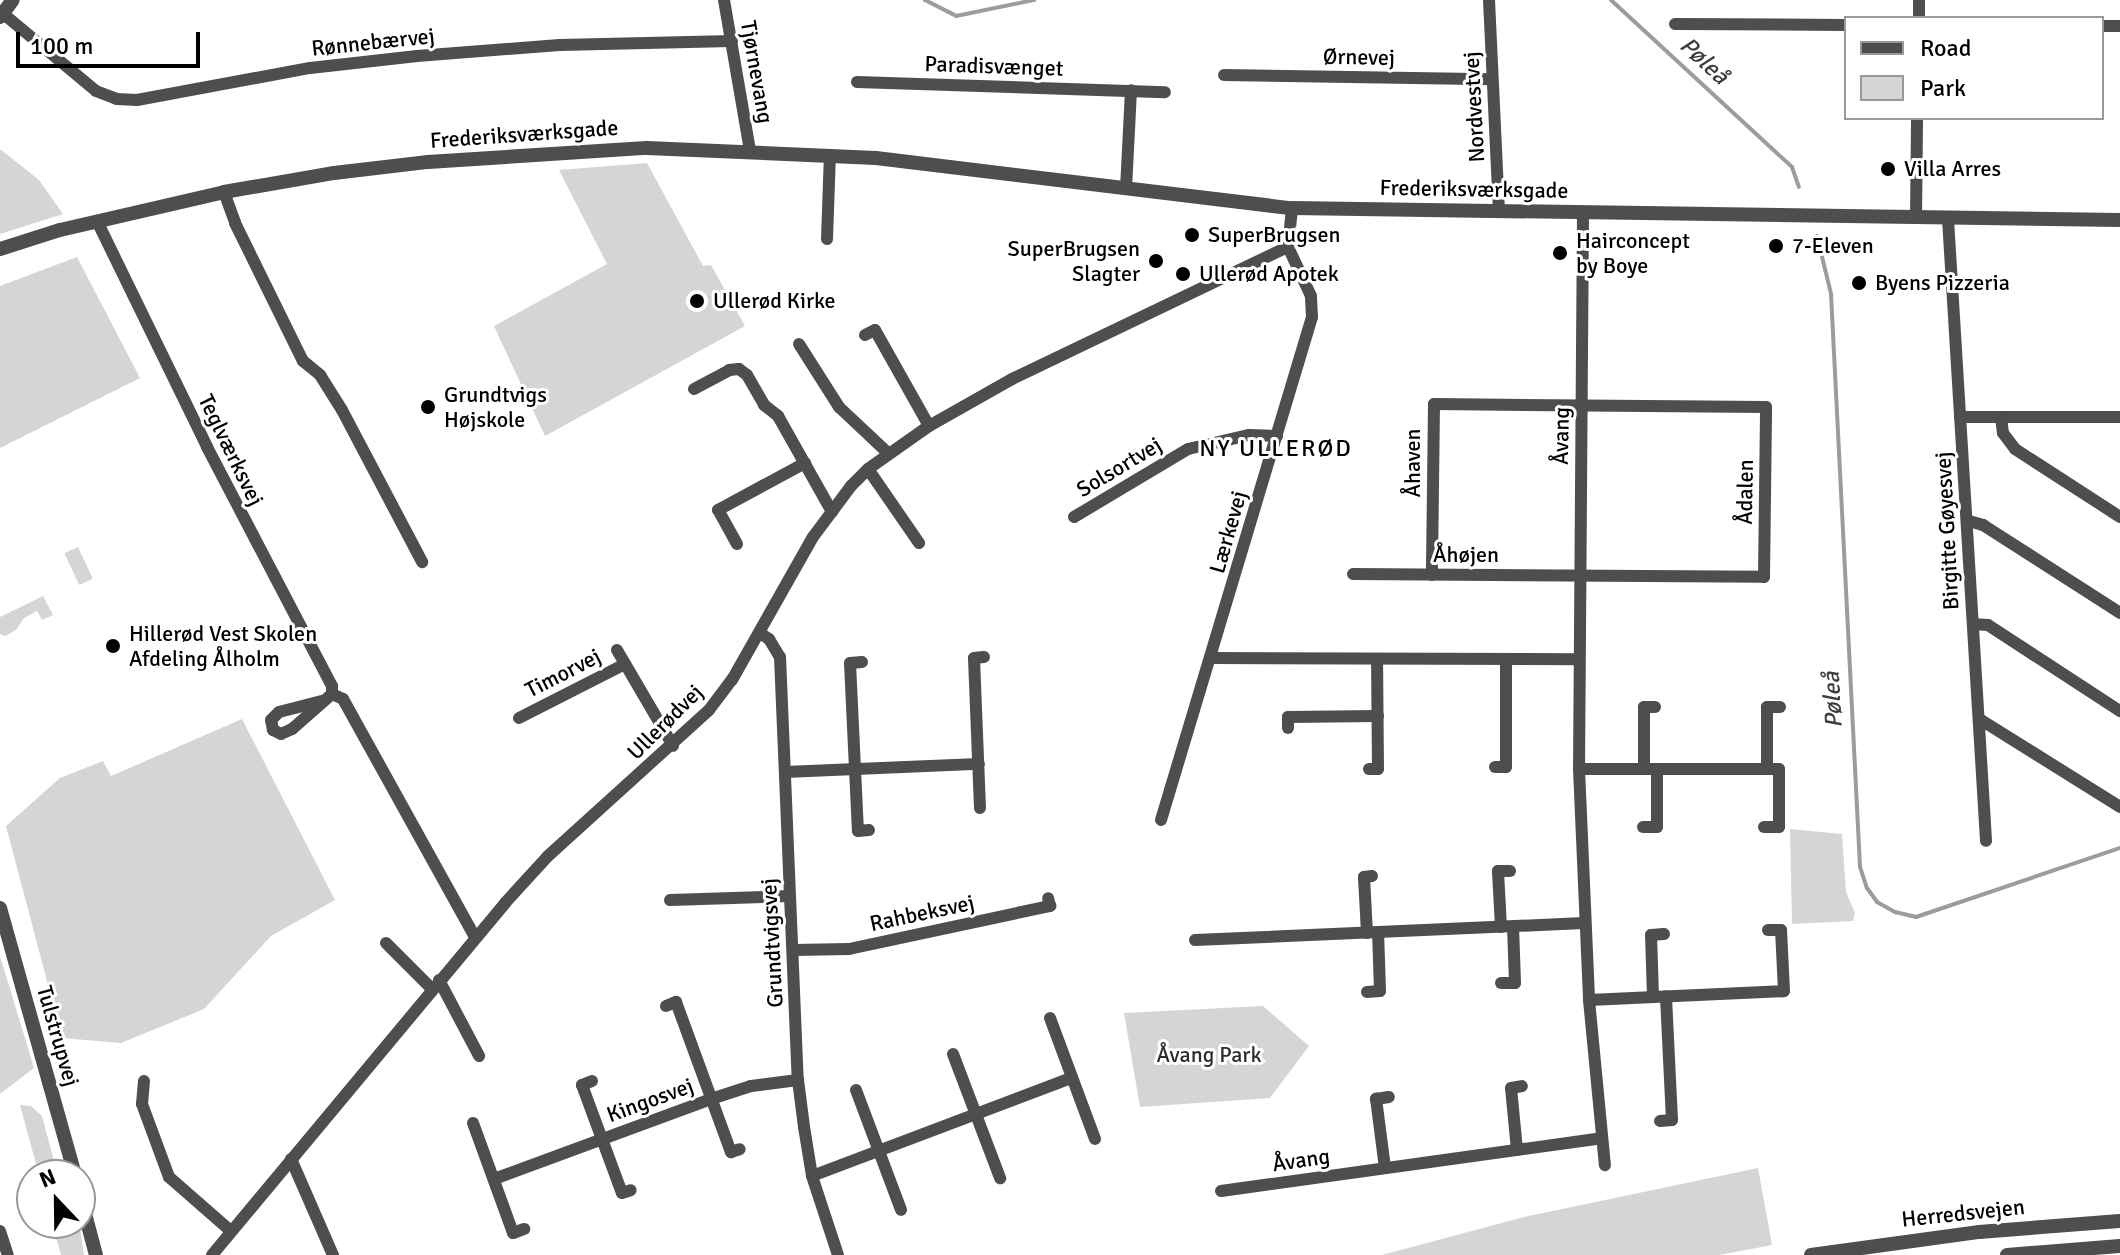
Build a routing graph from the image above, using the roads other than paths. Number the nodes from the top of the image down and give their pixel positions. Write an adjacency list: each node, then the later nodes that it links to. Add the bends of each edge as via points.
1 (13, 0): 4 (street)
2 (724, 0): 7 (street, Tjørnevang)
3 (1489, 0): 9 (street, Nordvestvej)
4 (1, 14): 7 (street, Rønnebærvej, via 96,91 137,100 310,68 417,56 560,45)
5 (1675, 24): 6 (street)
6 (1844, 25)
7 (732, 41): 14 (street, Tjørnevang)
8 (1224, 75): 9 (street, Ørnevej)
9 (1492, 79): 19 (street, Nordvestvej)
10 (857, 82): 11 (street, Paradisvænget)
11 (1131, 90): 12 (street, Paradisvænget); 16 (street)
12 (1165, 92)
13 (1917, 120): 21 (street)
14 (750, 150): 15 (street, Frederiksværksgade); 17 (street, Frederiksværksgade, via 647,148 428,162)
15 (830, 155): 16 (street, Frederiksværksgade); 25 (street)
16 (1126, 189): 18 (street, Frederiksværksgade)
17 (224, 192): 24 (street, Frederiksværksgade); 46 (street, via 303,361 320,375 342,410)
18 (1292, 208): 19 (street, Frederiksværksgade); 26 (street)
19 (1499, 212): 20 (street, Frederiksværksgade)
20 (1583, 213): 21 (street, Frederiksværksgade); 31 (street, Åvang)
21 (1916, 218): 22 (street, Frederiksværksgade)
22 (1948, 219): 23 (street, Frederiksværksgade); 32 (street, Birgitte Gøyesvej)
23 (2120, 220)
24 (97, 221): 27 (street, Frederiksværksgade); 95 (street, Teglværksvej, via 332,686 327,697 343,699)
25 (827, 239)
26 (1288, 247): 35 (street, Ullerødvej, via 1012,379); 36 (street, Lærkevej, via 1311,296 1312,317)
27 (0, 249)
28 (865, 335): 35 (street, via 875,330)
29 (799, 344): 37 (street, via 839,407)
30 (694, 389): 38 (street, via 739,369 778,416)
31 (1581, 405): 48 (street, Åhaven, via 1434,404); 49 (street, Åvang); 49 (street, Ådalen, via 1766,407 1764,577)
32 (1960, 417): 33 (street); 43 (street, Birgitte Gøyesvej)
33 (2001, 417): 34 (street); 42 (street, via 2008,443)
34 (2120, 417)
35 (929, 426): 37 (street, Ullerødvej)
36 (1277, 436): 41 (street, Solsortvej, via 1249,435 1188,449); 55 (street, Lærkevej)
37 (888, 453): 39 (street, Ullerødvej)
38 (805, 463): 40 (street); 45 (street, via 718,510)
39 (868, 469): 40 (street, Ullerødvej); 44 (street)
40 (832, 512): 52 (street, Ullerødvej)
41 (1074, 517)
42 (2120, 517)
43 (1969, 521): 50 (street); 51 (street, Birgitte Gøyesvej)
44 (919, 543)
45 (737, 544)
46 (422, 562)
47 (1353, 574): 48 (street, Åhøjen)
48 (1432, 575): 49 (street, Åhøjen)
49 (1579, 576): 57 (street, Åvang)
50 (2120, 613)
51 (1973, 624): 63 (street, via 1988,625); 66 (street, Birgitte Gøyesvej)
52 (760, 633): 68 (street, Ullerødvej, via 709,710); 76 (street, Grundtvigsvej, via 780,657)
53 (617, 650): 60 (street, Timorvej)
54 (984, 657): 69 (street, via 974,658)
55 (1212, 658): 56 (street); 79 (street, Lærkevej)
56 (1377, 659): 58 (street); 64 (street)
57 (1578, 659): 58 (street); 73 (street, Åvang)
58 (1506, 660): 70 (street, via 1506,767)
59 (862, 662): 71 (street, via 850,663)
60 (625, 664): 65 (street, Timorvej); 68 (street, Timorvej)
61 (1655, 707): 74 (street, via 1644,707)
62 (1780, 707): 75 (street, via 1767,707)
63 (2120, 711)
64 (1378, 716): 67 (street, via 1288,717); 72 (street, via 1378,769)
65 (519, 718)
66 (1981, 720): 77 (street); 83 (street, Birgitte Gøyesvej)
67 (1288, 728)
68 (673, 746): 95 (street, Ullerødvej, via 548,856)
69 (979, 764): 71 (street); 78 (street)
70 (1495, 767)
71 (855, 769): 76 (street); 82 (street, via 858,831)
72 (1369, 769)
73 (1579, 769): 74 (street); 90 (street, Åvang)
74 (1651, 769): 75 (street); 80 (street, via 1657,827)
75 (1767, 769): 81 (street, via 1779,769 1779,827)
76 (785, 772): 86 (street, Grundtvigsvej)
77 (2120, 807)
78 (980, 808)
79 (1161, 820)
80 (1643, 827)
81 (1764, 827)
82 (869, 830)
83 (1986, 841)
84 (1510, 871): 91 (street, via 1498,871)
85 (1372, 876): 93 (street, via 1364,877)
86 (790, 896): 88 (street); 98 (street, Grundtvigsvej)
87 (1048, 898): 98 (street, Rahbeksvej, via 1050,906 849,949)
88 (670, 900)
89 (0, 908): 125 (street, Tulstrupvej)
90 (1584, 923): 91 (street); 103 (street, Åvang)
91 (1507, 927): 93 (street); 99 (street, via 1515,983)
92 (1768, 930): 102 (street, via 1781,930 1784,991)
93 (1372, 932): 96 (street); 101 (street, via 1380,991)
94 (1664, 934): 102 (street, via 1651,935)
95 (475, 937): 100 (street, Ullerødvej)
96 (1195, 940)
97 (386, 943): 100 (street)
98 (793, 950): 109 (street, Grundtvigsvej)
99 (1501, 983)
100 (435, 984): 107 (street); 126 (street, Ullerødvej)
101 (1367, 992)
102 (1660, 997): 103 (street); 117 (street, via 1672,1120)
103 (1589, 1000): 119 (street, Åvang)
104 (666, 1006): 115 (street, Kingosvej, via 676,1002)
105 (1050, 1018): 108 (street)
106 (953, 1054): 116 (street)
107 (479, 1056)
108 (1072, 1078): 116 (street); 121 (street)
109 (798, 1080): 115 (street, Kingosvej, via 751,1086); 129 (street, Grundtvigsvej)
110 (144, 1081): 138 (street, via 142,1104 169,1177)
111 (592, 1081): 120 (street, Kingosvej, via 582,1085)
112 (1522, 1086): 123 (street, via 1511,1088)
113 (856, 1090): 124 (street)
114 (1389, 1097): 128 (street, via 1376,1099)
115 (711, 1099): 120 (street, Kingosvej); 122 (street, Kingosvej, via 731,1152)
116 (976, 1115): 124 (street); 130 (street)
117 (1660, 1121)
118 (473, 1123): 131 (street)
119 (1601, 1138): 123 (street, Åvang); 127 (street, Åvang)
120 (602, 1139): 131 (street, Kingosvej); 132 (street, Kingosvej, via 622,1193)
121 (1095, 1139)
122 (740, 1149)
123 (1517, 1150): 128 (street, Åvang)
124 (879, 1151): 129 (street); 134 (street)
125 (71, 1159)
126 (291, 1159): 138 (street, Ullerødvej); 142 (street)
127 (1605, 1165)
128 (1385, 1168): 133 (street, Åvang)
129 (812, 1176): 143 (street, Grundtvigsvej)
130 (1000, 1178)
131 (494, 1179): 136 (street, via 513,1233)
132 (631, 1190)
133 (1221, 1191)
134 (901, 1210)
135 (2120, 1221): 144 (street, Herredsvejen, via 1979,1232)
136 (524, 1229)
137 (0, 1231): 140 (street)
138 (231, 1231): 141 (street, Ullerødvej)
139 (2120, 1246): 145 (street)
140 (8, 1255)
141 (212, 1255)
142 (333, 1255)
143 (838, 1255)
144 (1811, 1255)
145 (2007, 1255)

